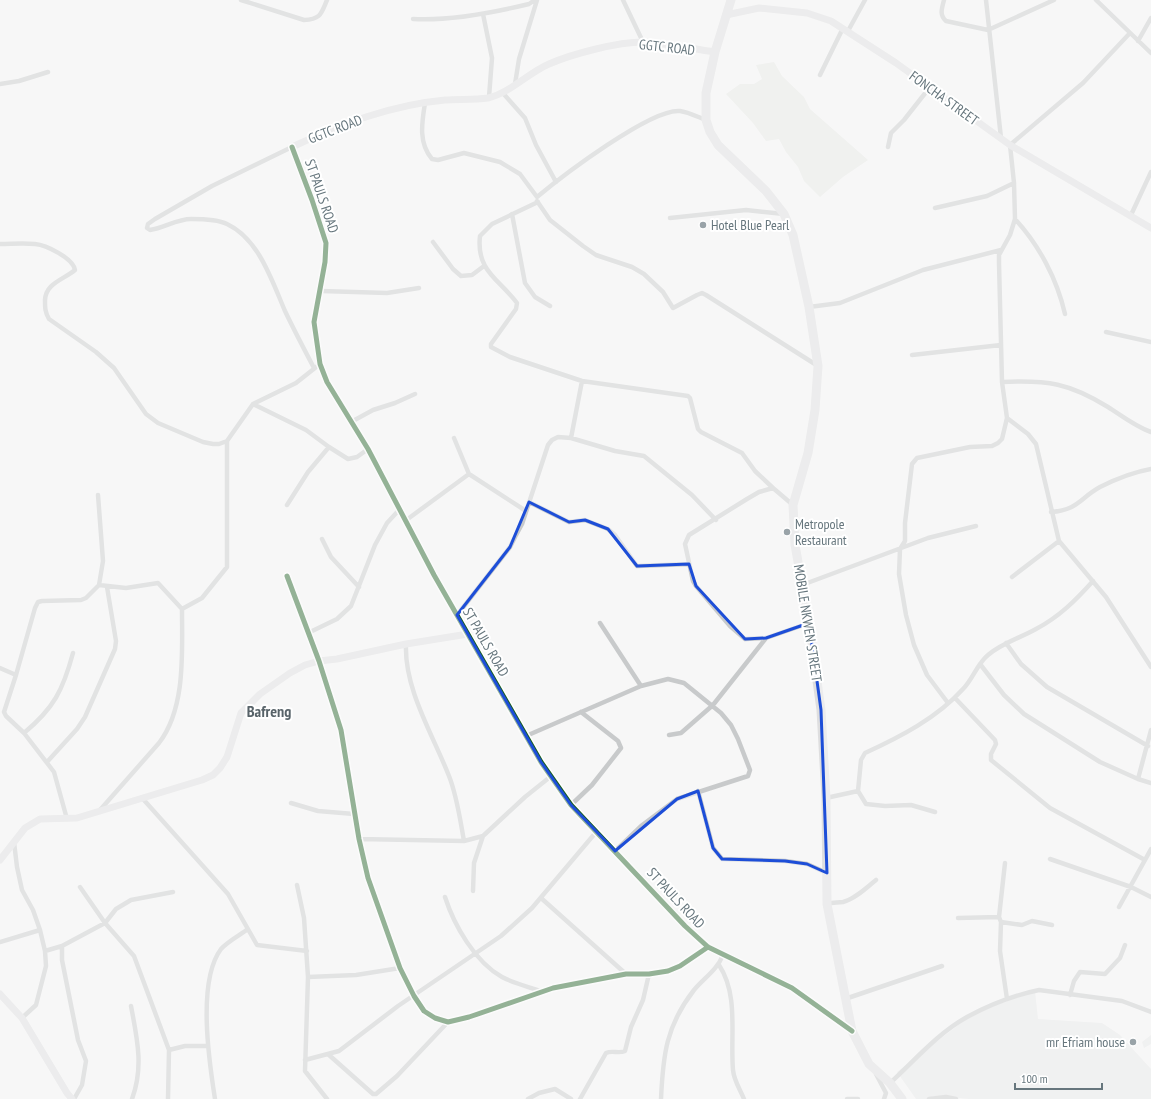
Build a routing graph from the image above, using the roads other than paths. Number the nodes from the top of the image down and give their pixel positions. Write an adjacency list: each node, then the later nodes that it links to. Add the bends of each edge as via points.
1 (241, 0): 2 (street, via 304,20 314,19 320,15)
2 (327, 0)
3 (536, 0): 11 (street); 25 (street, via 519,59)
4 (623, 0): 19 (street)
5 (731, 0): 12 (highway, MOBILE NKWEN STREET)
6 (865, 0): 15 (street)
7 (944, 0): 16 (street, via 941,13 946,21)
8 (986, 0): 16 (street)
9 (1054, 0): 16 (street)
10 (1099, 1): 17 (street)
11 (484, 14): 13 (street); 28 (street, via 492,58)
12 (726, 15): 15 (street, FONCHA STREET, via 759,8 789,10 820,16); 20 (highway, MOBILE NKWEN STREET)
13 (413, 18)
14 (1151, 18): 18 (street)
15 (846, 29): 23 (street); 26 (street, FONCHA STREET)
16 (988, 30): 31 (street)
17 (1130, 33): 18 (street); 32 (street, via 1083,83)
18 (1138, 41): 21 (street)
19 (643, 42): 20 (street, GGTC ROAD); 25 (street, GGTC ROAD, via 562,58)
20 (715, 52): 30 (highway, MOBILE NKWEN STREET, via 706,93)
21 (1151, 53)
22 (48, 72): 24 (street)
23 (820, 75)
24 (0, 84)
25 (515, 84): 27 (street, GGTC ROAD)
26 (930, 87): 31 (street, FONCHA STREET); 34 (street, via 891,133)
27 (502, 92): 28 (street, GGTC ROAD); 36 (street, via 525,118)
28 (489, 98): 29 (street, GGTC ROAD)
29 (425, 103): 33 (street, GGTC ROAD, via 387,110 336,126); 38 (street, via 422,135 432,159 438,160 464,153 500,162 520,174)
30 (706, 120): 36 (street, via 679,111 656,117 590,157); 41 (highway, MOBILE NKWEN STREET, via 718,145 766,191)
31 (1001, 138): 32 (street, FONCHA STREET)
32 (1010, 145): 37 (street); 42 (street, FONCHA STREET)
33 (292, 147): 51 (street, ST PAULS ROAD, via 326,243); 59 (street, GGTC ROAD, via 212,186 155,219 147,228 156,229 185,219 220,221 228,224 246,239 264,261 298,338)
34 (888, 147)
35 (1151, 172): 42 (street)
36 (556, 182): 38 (street)
37 (1014, 183): 39 (street, via 987,196); 44 (street)
38 (537, 200): 40 (street); 60 (street, via 550,220 583,246 644,274 663,292 673,308 702,293)
39 (935, 208)
40 (512, 214): 49 (street, via 492,224 480,236); 52 (street, via 524,283 535,297)
41 (784, 214): 43 (street, via 746,210); 53 (highway, MOBILE NKWEN STREET, via 793,235)
42 (1131, 215): 45 (street, FONCHA STREET)
43 (670, 218)
44 (1015, 219): 48 (street, via 1010,235); 54 (street, via 1032,238 1060,295)
45 (1151, 228)
46 (433, 242): 49 (street, via 461,276 472,275)
47 (0, 244): 70 (street, via 36,244 69,259 75,270 49,288 46,297 45,311 49,319 103,357 114,368 146,414 158,423 203,442 219,444)
48 (1001, 250): 53 (street, via 923,270 840,303); 57 (street)
49 (484, 266): 61 (street, via 517,303 491,347 510,357)
50 (419, 288): 51 (street, via 387,293)
51 (321, 291): 59 (street, ST PAULS ROAD, via 314,322)
52 (550, 306)
53 (809, 307): 60 (highway, MOBILE NKWEN STREET)
54 (1065, 314)
55 (1106, 332): 56 (street)
56 (1151, 342)
57 (1001, 345): 58 (street); 62 (street)
58 (912, 355)
59 (317, 366): 64 (street, via 296,383); 66 (street, ST PAULS ROAD)
60 (818, 366): 79 (highway, MOBILE NKWEN STREET, via 815,410 808,453)
61 (582, 381): 69 (street); 75 (street, via 688,396 698,429 742,453 755,471)
62 (1002, 382): 65 (street); 67 (street, via 1033,381 1069,387)
63 (415, 394): 66 (street, via 373,410)
64 (254, 404): 70 (street); 71 (street, via 306,430)
65 (1007, 418): 82 (street, via 1028,434 1036,444); 88 (street, via 1002,439 992,446 970,447 917,458 912,464 905,541)
66 (351, 422): 72 (street, ST PAULS ROAD)
67 (1151, 432)
68 (454, 438): 74 (street)
69 (571, 438): 77 (street, via 558,437 548,445); 83 (street, via 615,451 644,456)
70 (227, 440): 97 (street, via 227,567 202,598)
71 (329, 447): 72 (street, via 348,459 357,457); 78 (street, via 308,472)
72 (368, 449): 80 (street, ST PAULS ROAD)
73 (1151, 469): 82 (street, via 1139,471 1100,488 1069,509)
74 (468, 474): 81 (street); 84 (street)
75 (773, 488): 79 (street); 83 (street, via 759,492)
76 (98, 495): 93 (street, via 104,553)
77 (529, 502): 81 (street); 89 (street, via 569,522 585,520 608,529 637,566)
78 (287, 505)
79 (793, 505): 94 (highway, MOBILE NKWEN STREET, via 795,545)
80 (399, 510): 84 (street, ST PAULS ROAD); 96 (street, via 387,523 375,545)
81 (526, 512): 98 (street, via 510,547)
82 (1051, 512): 87 (street)
83 (716, 520): 89 (street, via 689,535 685,544)
84 (405, 521): 98 (street, ST PAULS ROAD)
85 (976, 526): 88 (street, via 928,538)
86 (322, 540): 96 (street, via 331,557)
87 (1059, 541): 91 (street); 92 (street)
88 (900, 549): 94 (street); 116 (street, via 899,574 914,644 928,674)
89 (689, 564): 103 (street, via 696,586 730,626 745,639)
90 (287, 576): 101 (street)
91 (1012, 577)
92 (1093, 580): 104 (street, via 1064,612); 108 (street)
93 (99, 585): 95 (street); 113 (street, via 81,600 38,602)
94 (802, 585): 100 (highway, MOBILE NKWEN STREET)
95 (107, 586): 97 (street, via 126,588 158,583); 124 (street, via 115,649 78,729)
96 (359, 587): 101 (street, via 345,614)
97 (182, 610): 134 (street, via 182,662 172,722 159,743)
98 (457, 615): 102 (street, ST PAULS ROAD)
99 (600, 623): 114 (street)
100 (809, 623): 103 (street); 130 (highway, MOBILE NKWEN STREET, via 821,710)
101 (308, 633): 109 (street)
102 (468, 634): 105 (street); 122 (street, ST PAULS ROAD)
103 (766, 638): 117 (street)
104 (1006, 643): 110 (street); 123 (street, via 1021,664 1047,687)
105 (406, 644): 109 (street); 141 (street, via 406,660 413,687 426,725 450,777)
106 (73, 653): 120 (street, via 63,688 48,710)
107 (1151, 654): 108 (street)
108 (1145, 657): 111 (street)
109 (319, 661): 131 (street, via 290,673 248,704 241,713 227,757 213,775); 136 (street, via 341,730)
110 (980, 664): 115 (street, via 971,680); 126 (street, via 997,687 1024,714 1100,762)
111 (1151, 667)
112 (0, 668): 113 (street)
113 (16, 675): 120 (street, via 4,712)
114 (640, 686): 117 (street, via 668,679 684,683); 118 (street)
115 (955, 698): 116 (street); 147 (street, via 995,740 992,760 1019,784 1058,813)
116 (948, 703): 129 (street, via 912,730 865,753 861,760)
117 (713, 705): 121 (street, via 681,733); 128 (street, via 722,712 731,725 750,770 748,776)
118 (581, 712): 122 (street); 133 (street, via 618,741 621,748 592,785)
119 (1151, 730): 123 (street)
120 (24, 733): 124 (street)
121 (669, 735)
122 (526, 736): 125 (street, ST PAULS ROAD)
123 (1148, 746): 126 (street)
124 (47, 762): 137 (street, via 58,783)
125 (550, 776): 133 (street, ST PAULS ROAD); 139 (street)
126 (1138, 778): 127 (street)
127 (1151, 783)
128 (698, 791): 144 (street, via 677,799); 149 (street, via 713,848 722,859 785,861 807,864)
129 (858, 792): 130 (street); 135 (street, via 866,804 911,805)
130 (826, 798): 149 (highway, MOBILE NKWEN STREET)
131 (143, 799): 134 (street); 165 (street, via 228,894)
132 (291, 803): 136 (street, via 318,811)
133 (571, 805): 138 (street, ST PAULS ROAD)
134 (99, 811): 137 (street)
135 (934, 812)
136 (354, 814): 140 (street)
137 (67, 819): 142 (street, via 40,819 25,828)
138 (597, 832): 144 (street, ST PAULS ROAD); 158 (street)
139 (483, 836): 141 (street); 154 (street, via 474,863)
140 (359, 839): 141 (street); 177 (street, via 368,878)
141 (464, 841)
142 (14, 842): 146 (street); 166 (street, via 22,890)
143 (1151, 849): 147 (street)
144 (615, 851): 170 (street, ST PAULS ROAD, via 684,926)
145 (1050, 859): 153 (street)
146 (0, 860)
147 (1145, 860): 153 (street)
148 (1005, 862): 162 (street)
149 (827, 873): 159 (highway, MOBILE NKWEN STREET)
150 (876, 880): 159 (street, via 845,901)
151 (297, 885): 172 (street)
152 (80, 887): 163 (street)
153 (1131, 887): 157 (street); 160 (street)
154 (473, 891)
155 (174, 892): 163 (street, via 131,900 116,909)
156 (445, 897): 173 (street, via 458,926)
157 (1151, 897)
158 (541, 898): 173 (street, via 521,920); 178 (street)
159 (827, 904): 186 (highway, MOBILE NKWEN STREET)
160 (1118, 907)
161 (958, 918): 162 (street)
162 (1000, 920): 164 (street, via 1022,925 1032,922); 185 (street, via 1000,951)
163 (105, 924): 168 (street); 193 (street, via 134,956)
164 (1052, 925)
165 (248, 929): 172 (street, via 257,945); 192 (street, via 222,949 214,963 208,986)
166 (40, 930): 167 (street); 171 (street)
167 (0, 942)
168 (62, 946): 171 (street); 198 (street, via 62,960 78,1040 86,1061 82,1085)
169 (1125, 946): 183 (street, via 1120,958 1105,974 1080,972)
170 (708, 947): 174 (street, ST PAULS ROAD); 179 (street, via 680,966)
171 (45, 951): 189 (street, via 46,966 36,1005)
172 (307, 951): 180 (street)
173 (476, 954): 181 (street, via 503,977); 184 (street)
174 (723, 955): 175 (street); 191 (street, ST PAULS ROAD, via 792,988)
175 (719, 965): 206 (street, via 694,991 672,1027 662,1062); 207 (street, via 728,981 733,1032 733,1070)
176 (942, 966): 186 (street)
177 (400, 968): 180 (street, via 356,975); 184 (street)
178 (626, 974): 179 (street); 181 (street, via 575,983)
179 (649, 974): 205 (street, via 643,1000 632,1022 625,1051 606,1053)
180 (308, 977): 195 (street)
181 (543, 992): 190 (street)
182 (0, 994): 189 (street)
183 (1070, 995): 185 (street, via 1039,990); 188 (street, via 1122,1001)
184 (414, 996): 190 (street, via 424,1011); 194 (street, via 339,1051)
185 (1007, 999): 197 (street, via 959,1022)
186 (845, 1000): 191 (highway, MOBILE NKWEN STREET)
187 (130, 1006): 199 (street, via 139,1045 140,1067)
188 (1151, 1012)
189 (22, 1018): 198 (street)
190 (448, 1022): 194 (street, via 397,1076 376,1094)
191 (852, 1031): 196 (highway, MOBILE NKWEN STREET)
192 (207, 1046): 193 (street, via 185,1046); 201 (street)
193 (169, 1050): 200 (street)
194 (329, 1055): 195 (street)
195 (305, 1060): 202 (street, via 305,1071)
196 (870, 1064): 197 (highway, MOBILE NKWEN STREET); 210 (street, via 886,1093)
197 (890, 1084): 211 (highway, MOBILE NKWEN STREET)
198 (73, 1099)
199 (132, 1099)
200 (168, 1099)
201 (215, 1099)
202 (327, 1099)
203 (528, 1099): 204 (street, via 555,1089)
204 (571, 1099)
205 (580, 1099)
206 (661, 1099)
207 (744, 1099)
208 (847, 1099): 209 (street)
209 (858, 1099)
210 (884, 1099)
211 (902, 1099)
212 (929, 1099): 213 (street)
213 (956, 1099)

